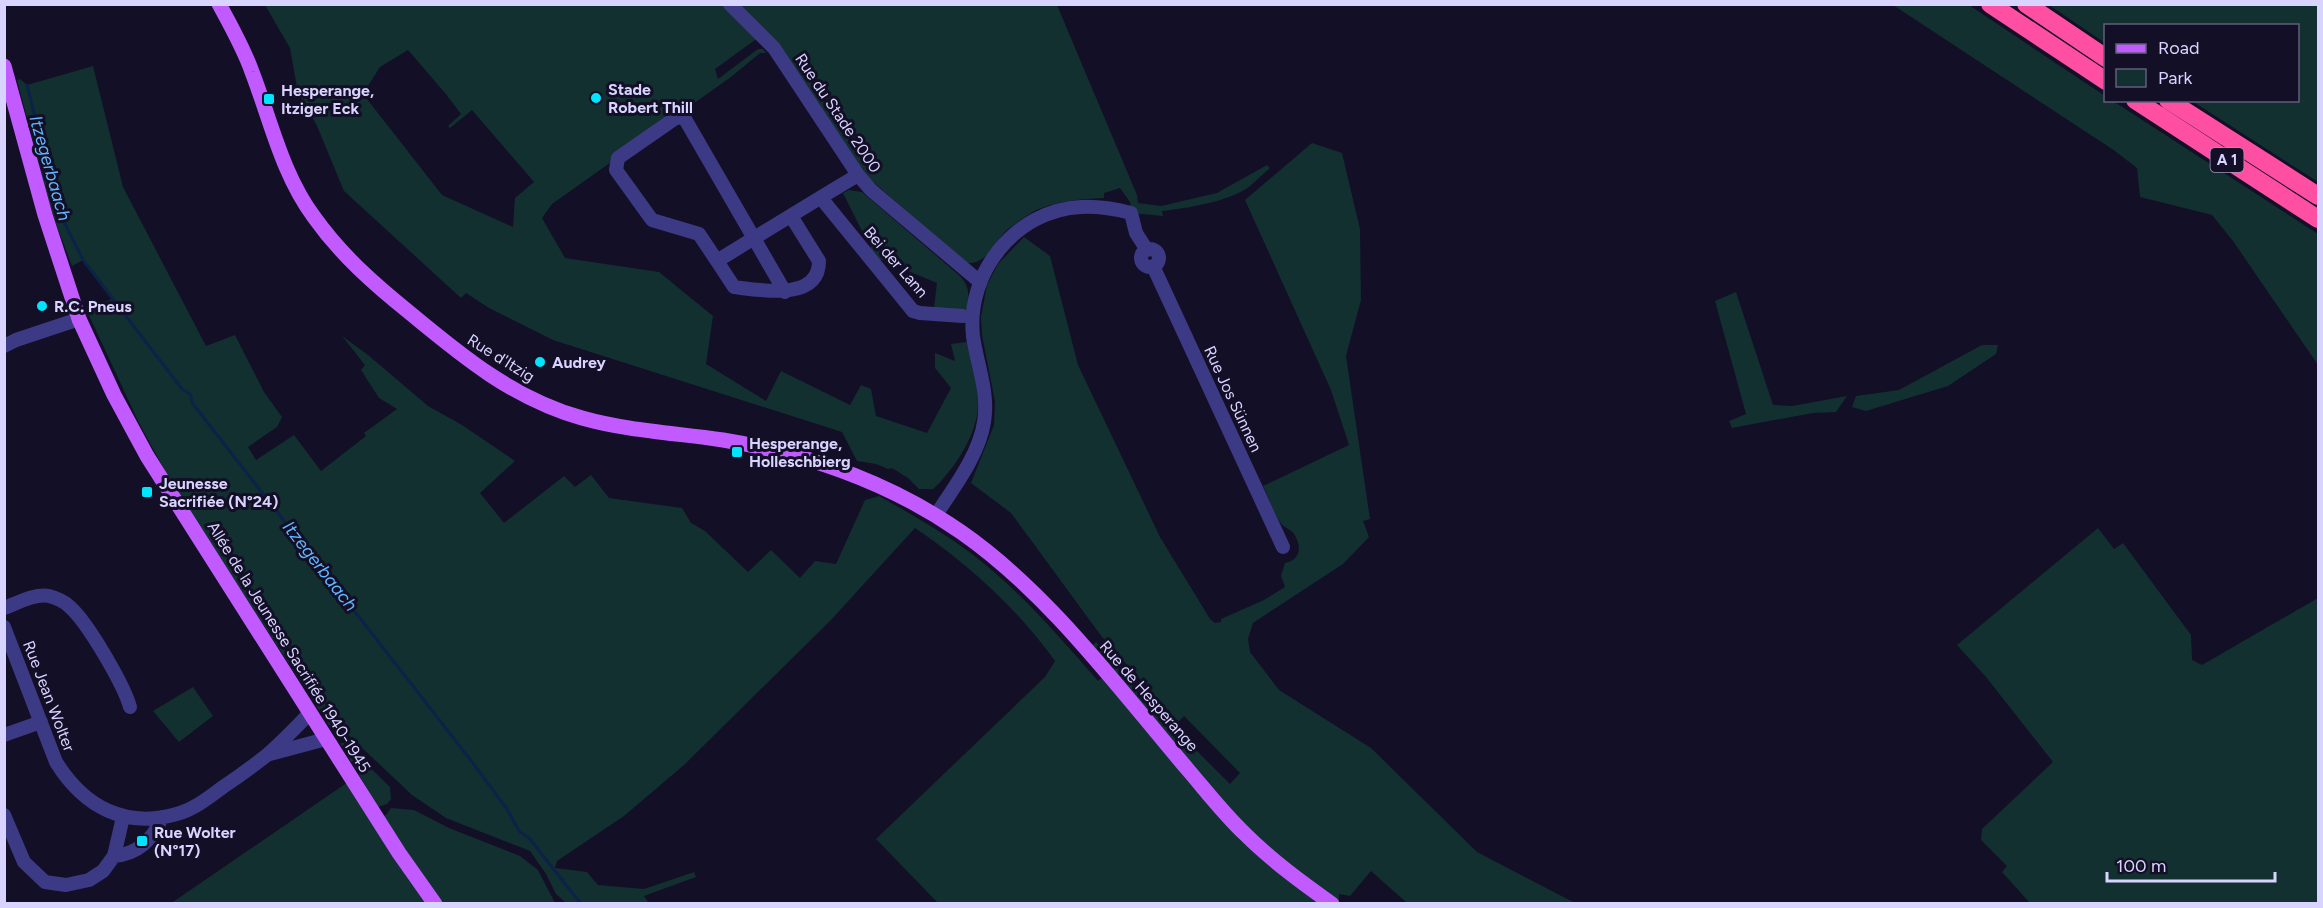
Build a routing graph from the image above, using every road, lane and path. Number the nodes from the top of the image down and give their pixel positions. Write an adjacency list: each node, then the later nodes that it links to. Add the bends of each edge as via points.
1 (219, 4): 22 (main road, Rue d'Itzig, via 251,68 290,178 311,213 366,277 471,364 512,389 579,417 621,427 759,446 802,457 877,483)
2 (730, 4): 10 (street, Rue du Stade 2000, via 774,48)
3 (1990, 4): 7 (highway)
4 (2026, 4): 5 (highway)
5 (2104, 57)
6 (4, 66): 20 (main road, Allée de la Jeunesse Sacrifiée 1940-1945, via 45,215)
7 (2104, 80)
8 (2138, 102): 14 (highway, A 1)
9 (2171, 102): 11 (highway, A 1)
10 (858, 175): 12 (street); 17 (street, Rue du Stade 2000)
11 (2319, 196)
12 (821, 198): 13 (street); 19 (street, Bei der Lann, via 913,310)
13 (791, 216): 15 (street); 18 (street, via 819,267 806,285)
14 (2319, 219)
15 (754, 238): 16 (street); 16 (street, via 685,119 677,117 618,158 616,170 652,220 699,234); 18 (street)
16 (717, 261): 18 (street, via 734,287)
17 (980, 282): 22 (street, via 973,335 987,403 984,424 959,479); 23 (street, Rue Jos Sünnen, via 992,257 1009,237 1030,222 1080,207 1106,207 1131,213 1146,250 1142,261 1153,266)
18 (785, 292)
19 (963, 316)
20 (79, 319): 21 (street); 27 (main road, Allée de la Jeunesse Sacrifiée 1940-1945, via 147,456)
21 (4, 346)
22 (936, 515): 37 (main road, Rue de Hesperange, via 1019,577 1241,831)
23 (1283, 547)
24 (4, 608): 26 (street, via 40,595 70,606 126,691)
25 (4, 627): 28 (street, Rue Jean Wolter)
26 (130, 707)
27 (310, 713): 30 (main road, Allée de la Jeunesse Sacrifiée 1940-1945); 31 (street, Rue Jean Wolter)
28 (41, 722): 29 (street); 33 (street, Rue Jean Wolter, via 56,762 73,785 96,806)
29 (4, 735)
30 (326, 739): 31 (street, Rue Jean Wolter); 36 (main road, Allée de la Jeunesse Sacrifiée 1940-1945)
31 (268, 754): 34 (street, Rue Jean Wolter, via 200,804)
32 (4, 815): 35 (street, via 24,862 45,882 66,885 89,880 103,871)
33 (123, 817): 34 (street, Rue Jean Wolter); 35 (street)
34 (162, 817): 35 (street, via 156,832 142,847)
35 (114, 856)
36 (435, 903)
37 (1332, 903)

